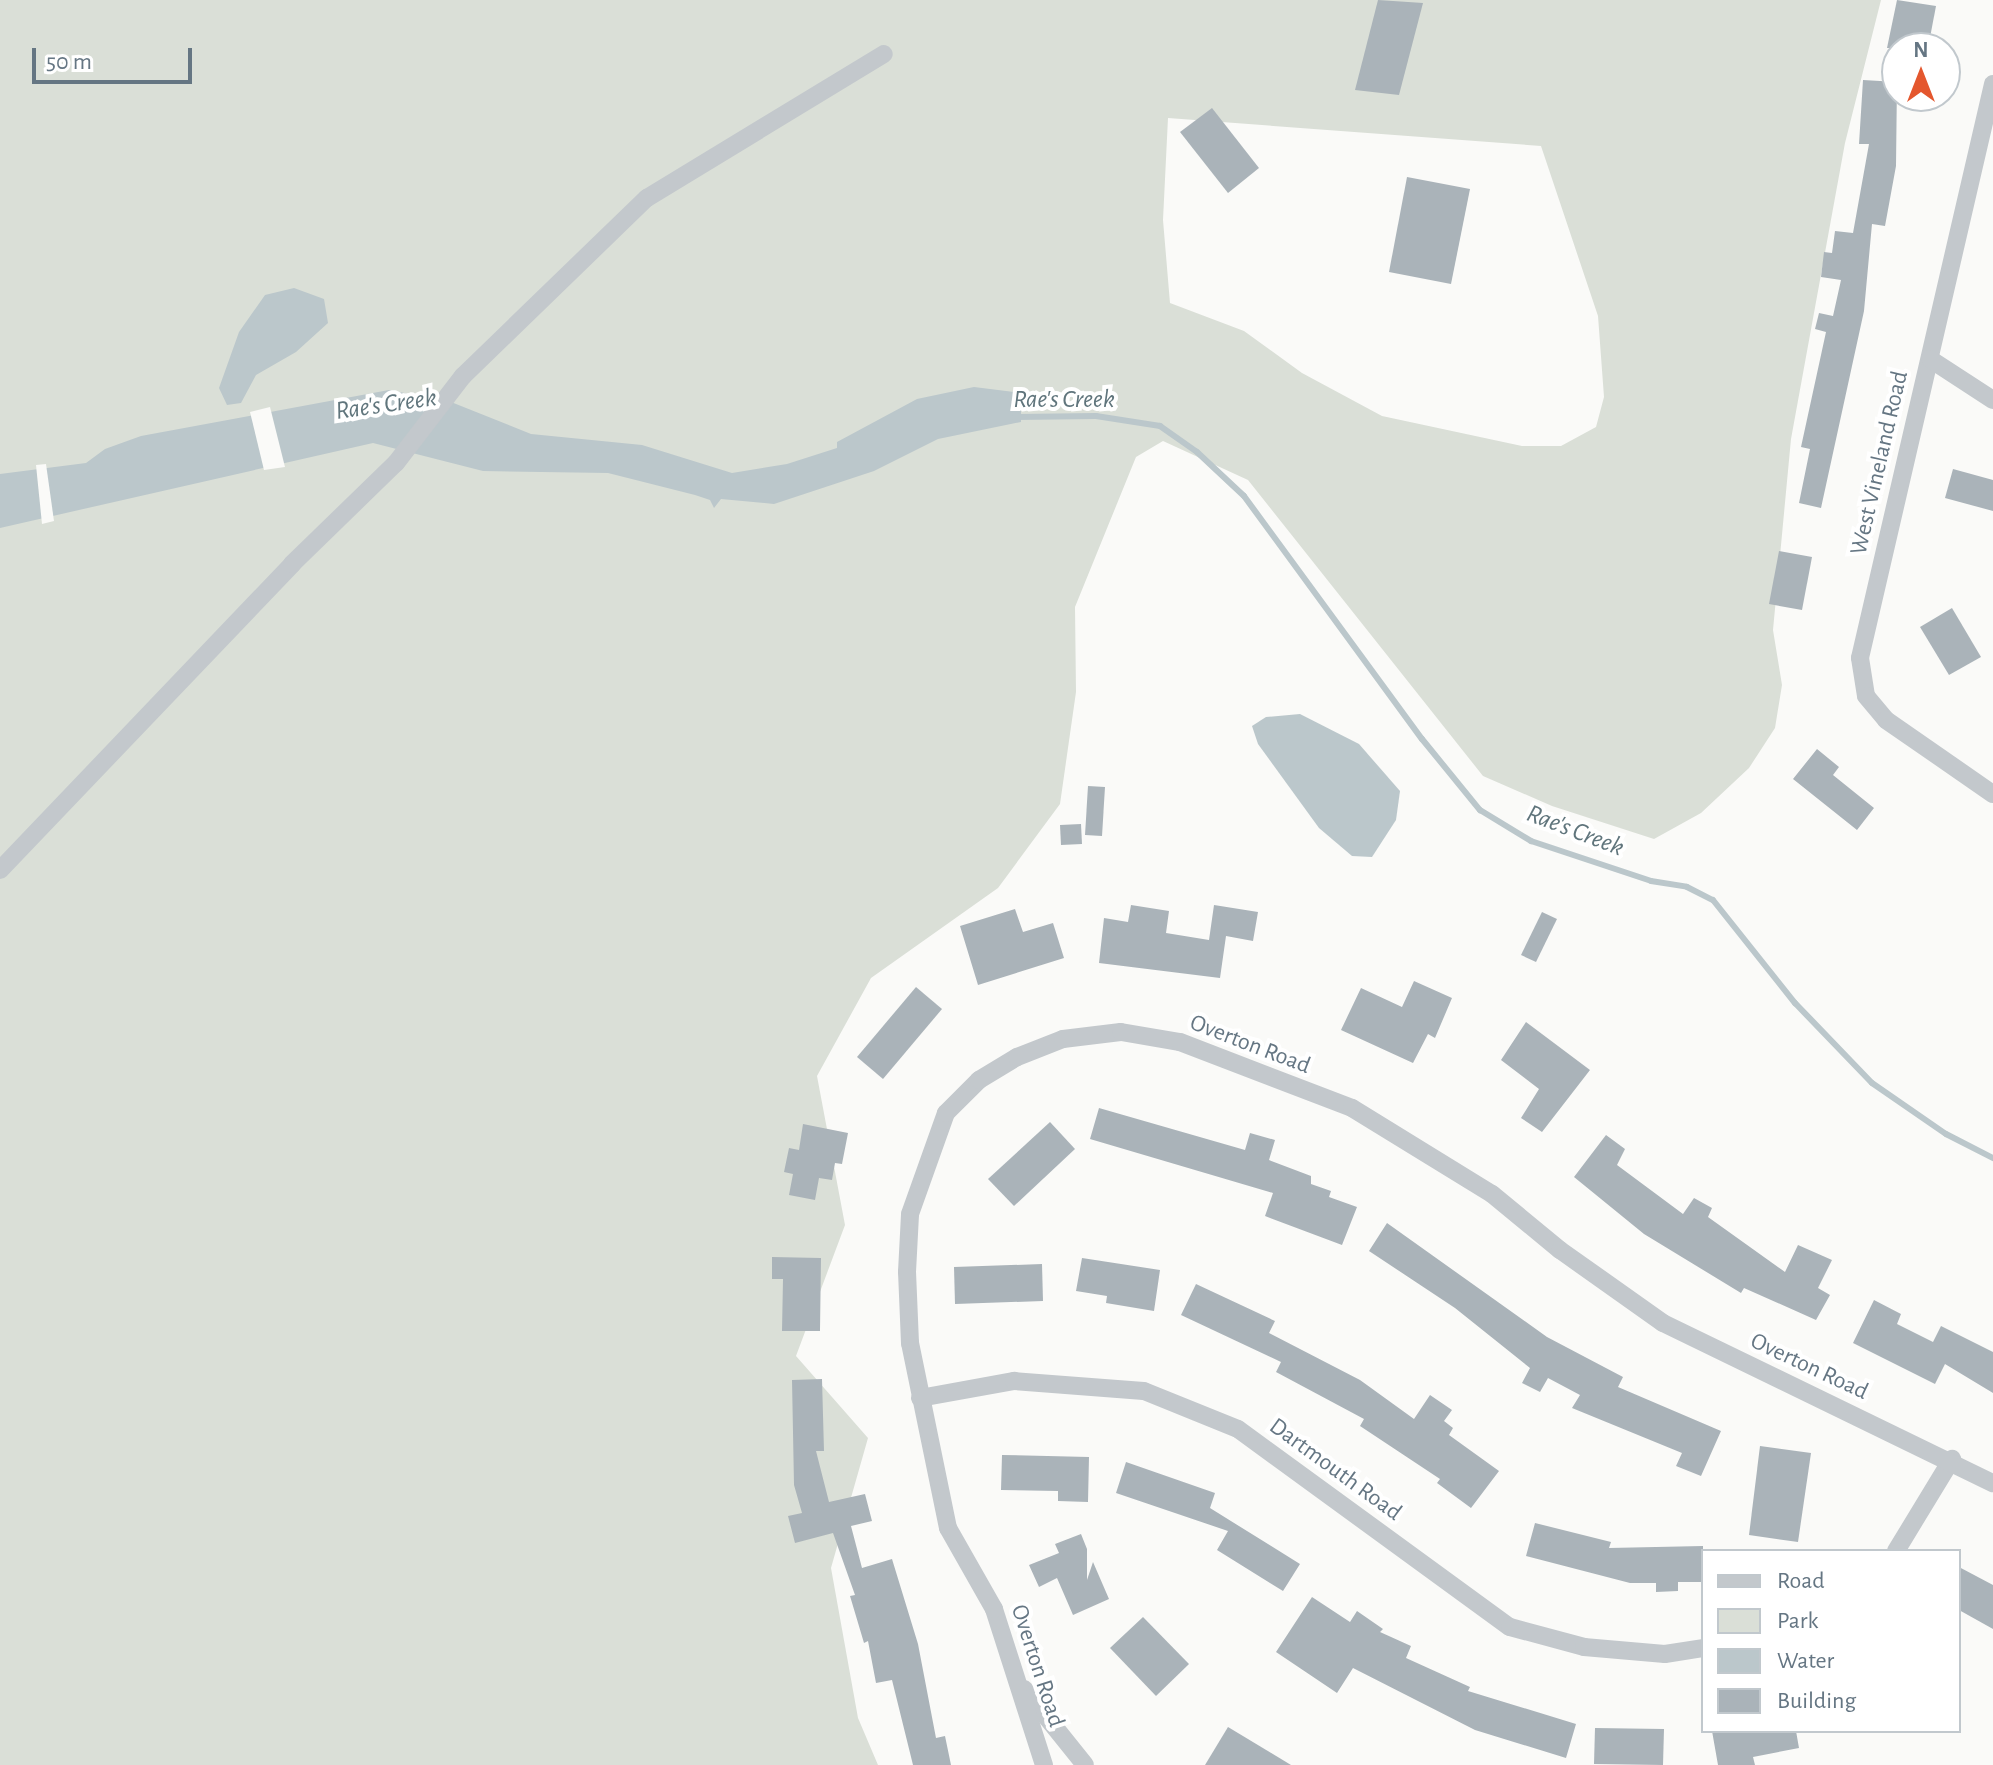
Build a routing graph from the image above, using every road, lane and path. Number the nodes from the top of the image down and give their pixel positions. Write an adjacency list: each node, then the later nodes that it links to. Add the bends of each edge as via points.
1 (884, 54): 6 (street, via 647,198 463,376 396,463 292,564)
2 (1993, 84): 3 (street, West Vineland Road)
3 (1930, 359): 4 (street); 5 (street, West Vineland Road, via 1860,658 1866,696 1886,720)
4 (1993, 400)
5 (1993, 794)
6 (0, 870)
7 (920, 1398): 8 (street, Overton Road, via 910,1343 910,1214 946,1113 979,1080 1017,1057 1063,1039 1121,1032 1180,1042 1352,1108 1492,1194 1663,1323); 11 (street, Dartmouth Road, via 1014,1381 1144,1391 1238,1429 1510,1627 1584,1647 1665,1654); 12 (street, Overton Road, via 948,1528 994,1609)
8 (1952, 1459): 9 (street, Overton Road); 10 (street)
9 (1993, 1483)
10 (1897, 1549)
11 (1701, 1648)
12 (1017, 1680): 13 (street, Overton Road); 14 (street)
13 (1044, 1765)
14 (1085, 1765)

